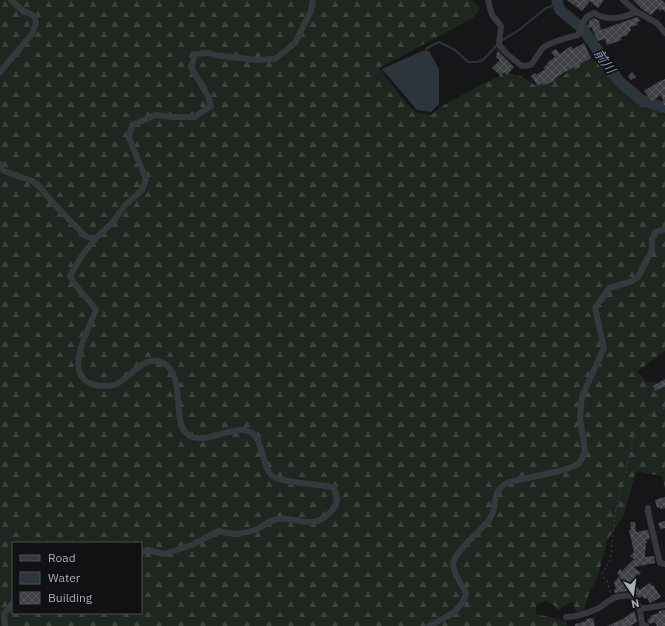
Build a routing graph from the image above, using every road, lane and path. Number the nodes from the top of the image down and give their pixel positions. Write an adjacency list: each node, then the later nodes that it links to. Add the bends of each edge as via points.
1 (11, 0): 7 (street, via 24,12 35,17 36,24 32,34)
2 (313, 0): 10 (street, via 311,11 295,43 275,59 257,60 209,53 195,54 191,67 211,106 194,117 156,115 132,125 129,138 146,179 142,190)
3 (488, 0): 5 (street, via 492,15 501,26 499,44 522,66 531,65 543,48 562,39 578,36 591,13 601,18 621,18)
4 (623, 0): 5 (street)
5 (637, 12): 6 (street, via 657,23)
6 (665, 33)
7 (0, 72)
8 (0, 164): 10 (street, via 4,171 32,181 40,187 85,236)
9 (665, 229): 21 (street, via 655,232 652,250 638,277 609,288 594,308 604,348 582,396 580,418 585,452 580,462 567,469 501,485 491,518 456,556 453,565 466,593 465,599 448,616)
10 (95, 239): 13 (street, via 70,276 96,310 78,357 78,372 83,379 97,386 113,386 139,366 153,360 159,361 171,370 176,382 181,424 186,433 195,438 205,438 235,431 250,432 260,446 272,476 287,481 323,484 333,487 337,495 337,505 330,514 319,521 307,523 274,519 255,530 240,534 219,531 192,545 164,554 148,550)
11 (665, 408): 15 (path, via 650,414 634,432 616,509 610,561 602,573 607,580)
12 (648, 508): 14 (street, via 660,563)
13 (142, 553)
14 (665, 564)
15 (612, 599): 18 (street, via 627,595 636,600); 19 (street, via 584,614)
16 (12, 604): 20 (street, via 4,614)
17 (665, 604): 18 (street)
18 (640, 609): 22 (street, via 642,624)
19 (566, 617)
20 (5, 626)
21 (429, 626)
22 (646, 626)

